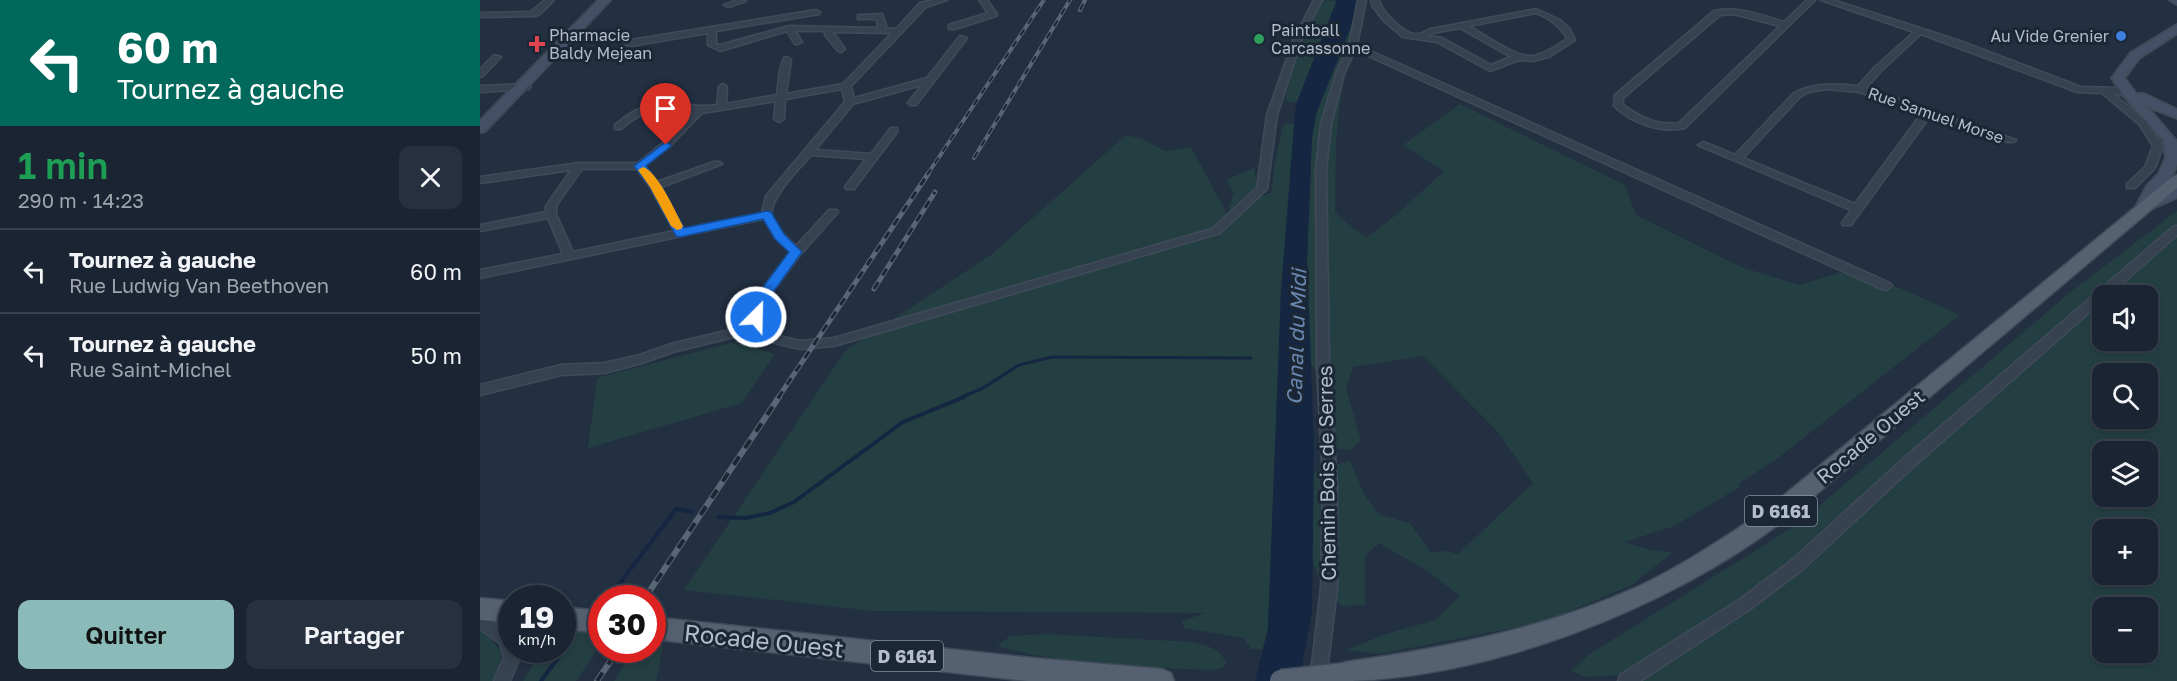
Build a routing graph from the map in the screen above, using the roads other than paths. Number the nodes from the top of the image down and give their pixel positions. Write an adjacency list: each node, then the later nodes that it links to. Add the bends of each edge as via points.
1 (550, 0): 14 (street, via 532,14)
2 (605, 0): 28 (main road)
3 (743, 0): 12 (street)
4 (943, 0): 11 (street)
5 (983, 0): 18 (street, via 993,14)
6 (1318, 0): 89 (street, via 1297,41 1272,115 1262,189 1216,231 834,342 800,345 742,331 604,368 561,370)
7 (1362, 0): 30 (street, Chemin Bois de Serres)
8 (1375, 0): 27 (street, via 1386,18 1406,35)
9 (1811, 0): 17 (street)
10 (1825, 0): 25 (street)
11 (921, 2): 24 (street)
12 (728, 5)
13 (816, 12): 22 (street)
14 (480, 15)
15 (861, 17): 23 (street, via 879,16 882,25)
16 (1463, 26): 27 (street, via 1425,33); 35 (street); 35 (street, via 1536,11 1570,35 1571,40 1552,53 1530,59)
17 (1784, 26): 17 (street, via 1682,126 1660,127 1619,106 1618,97 1717,12 1739,11)
18 (952, 27)
19 (789, 28): 21 (street); 22 (street, via 720,48 712,45); 29 (street)
20 (2177, 28): 38 (main road, via 2130,59)
21 (831, 29): 23 (street); 31 (street, via 828,33)
22 (712, 30): 28 (street, via 631,44 625,42 625,33)
23 (878, 31): 24 (street)
24 (897, 31): 40 (street)
25 (1920, 31): 45 (street); 46 (street, via 2080,90)
26 (963, 38): 34 (street)
27 (1421, 38): 35 (street, via 1438,40 1490,68)
28 (565, 41): 41 (main road)
29 (798, 42)
30 (1353, 46): 87 (street); 97 (street, Chemin Bois de Serres, via 1340,74 1326,124 1321,170 1322,337 1330,485 1329,588)
31 (841, 49)
32 (936, 56): 34 (street)
33 (497, 57): 37 (street)
34 (948, 57): 39 (street)
35 (1518, 57)
36 (788, 60): 48 (street, via 783,71)
37 (480, 74)
38 (2119, 75): 46 (street); 47 (main road); 55 (main road, via 2144,100)
39 (931, 80): 50 (street); 51 (street)
40 (846, 86): 48 (street); 50 (street)
41 (522, 87): 43 (street); 49 (main road); 60 (main road)
42 (723, 87): 52 (street)
43 (493, 88): 44 (street); 49 (street)
44 (480, 89)
45 (1860, 89): 54 (street, Rue Samuel Morse); 65 (street, Rue Samuel Morse, via 1826,86 1797,95)
46 (2105, 91): 47 (street); 72 (street, via 2142,122 2158,146 2150,168)
47 (2128, 93): 76 (main road, via 2170,139 2173,158)
48 (783, 97): 52 (street); 56 (street)
49 (506, 102): 58 (main road)
50 (850, 102): 63 (street)
51 (913, 103)
52 (721, 107): 53 (street)
53 (699, 111): 57 (street, via 654,107 632,114); 68 (street)
54 (1927, 113): 61 (street, Rue Samuel Morse); 75 (street)
55 (2177, 114)
56 (779, 119)
57 (618, 127)
58 (480, 128)
59 (894, 130): 64 (street)
60 (480, 138)
61 (2011, 140)
62 (1703, 145): 65 (street)
63 (807, 152): 64 (street); 79 (street, via 770,198)
64 (874, 157): 73 (street)
65 (1737, 158): 75 (street)
66 (717, 164): 71 (street)
67 (579, 166): 68 (street); 69 (street); 78 (street, via 551,206)
68 (640, 166): 71 (street)
69 (480, 180)
70 (2177, 180): 76 (main road, Rocade Ouest / D 6161)
71 (656, 186): 83 (street)
72 (2131, 186)
73 (850, 187)
74 (2177, 192): 76 (main road)
75 (1857, 209): 80 (street)
76 (2142, 209): 96 (main road, Rocade Ouest / D 6161, bridge, via 1775,515 1723,551 1661,586 1544,632 1414,664)
77 (833, 212): 84 (street)
78 (551, 214): 81 (street); 85 (street)
79 (767, 215): 83 (street); 84 (street, via 779,237)
80 (1847, 223)
81 (480, 228)
82 (2177, 229): 98 (street, via 1797,565 1744,605)
83 (680, 233): 85 (street)
84 (796, 252): 88 (street, via 759,301)
85 (570, 256): 86 (street)
86 (480, 274)
87 (1886, 286)
88 (755, 321)
89 (480, 390)
90 (480, 609): 91 (main road)
91 (498, 611)
92 (480, 620): 94 (street, via 506,638 512,657)
93 (666, 630): 95 (main road, Rocade Ouest / D 6161)
94 (502, 681)
95 (1162, 681)
96 (1281, 681)
97 (1318, 681)
98 (1626, 681)

